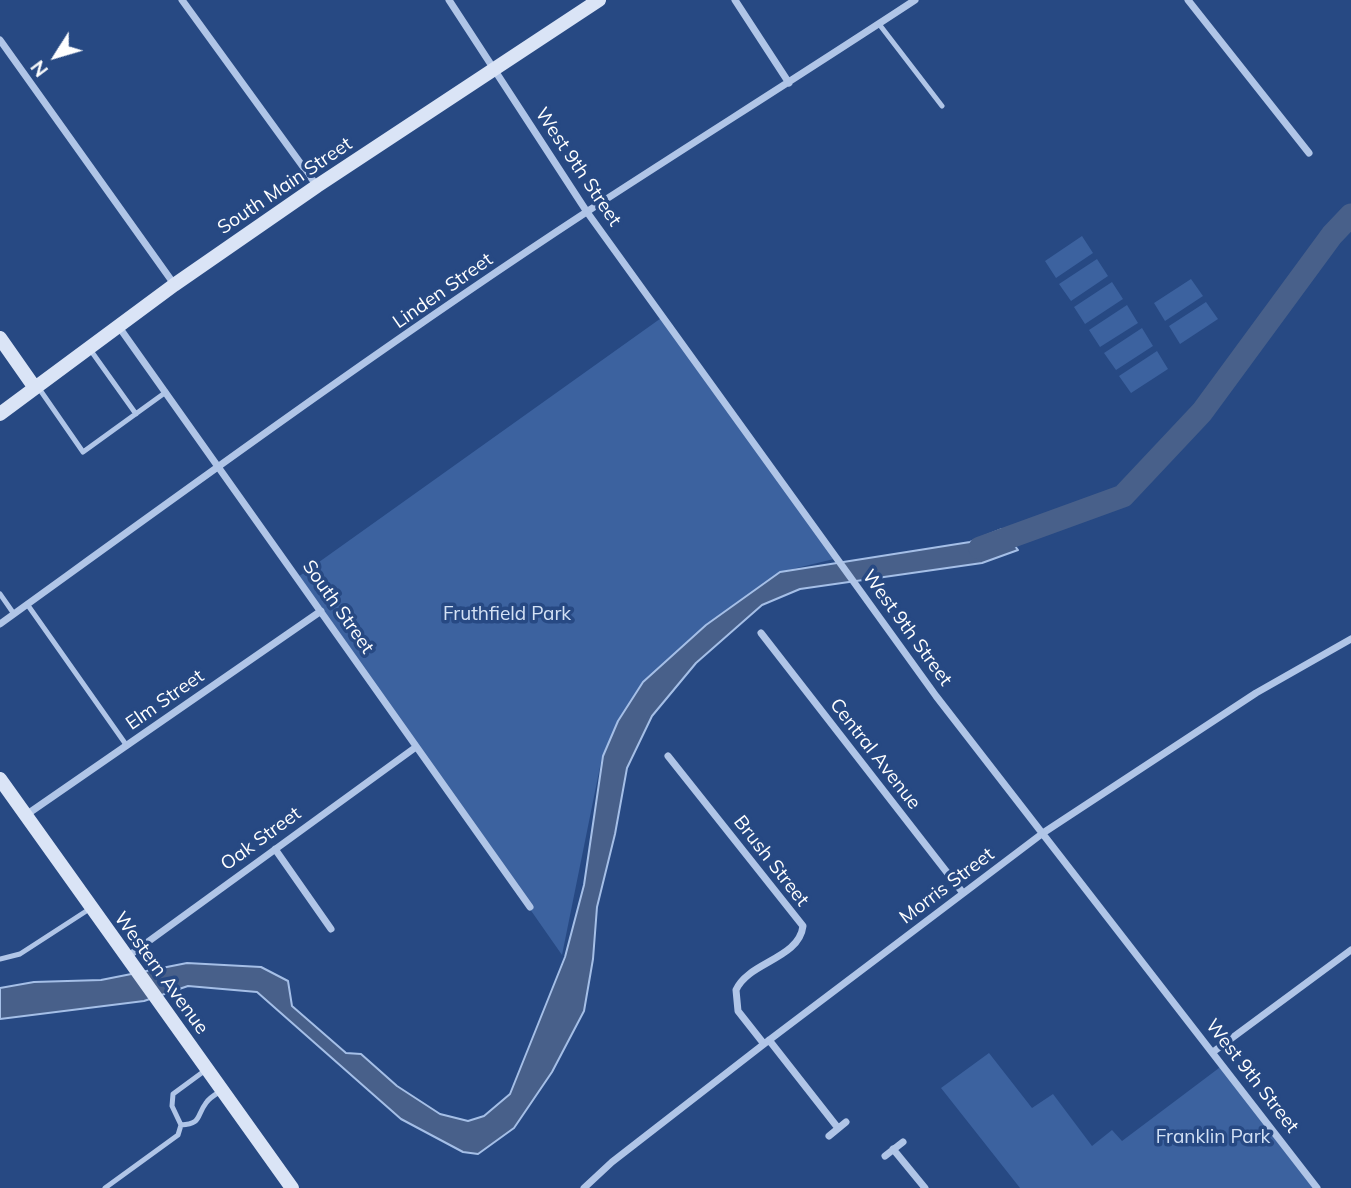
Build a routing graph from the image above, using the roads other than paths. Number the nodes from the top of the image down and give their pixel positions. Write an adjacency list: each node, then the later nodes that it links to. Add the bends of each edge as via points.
1 (182, 0): 13 (street)
2 (449, 0): 9 (street, West 9th Street)
3 (599, 0): 9 (main road, South Main Street)
4 (734, 0): 10 (street)
5 (915, 0): 7 (street, Linden Street)
6 (1188, 0): 12 (street)
7 (879, 24): 10 (street, Linden Street); 11 (lane)
8 (0, 40): 15 (street)
9 (494, 69): 13 (main road, South Main Street); 14 (street, West 9th Street)
10 (789, 83): 14 (street, Linden Street)
11 (942, 106)
12 (1309, 153)
13 (317, 186): 15 (main road, South Main Street)
14 (587, 212): 23 (street, Linden Street); 36 (street, West 9th Street, via 936,696)
15 (174, 285): 16 (main road, South Main Street)
16 (119, 327): 18 (main road, South Main Street); 20 (street, South Street)
17 (0, 338): 19 (main road)
18 (89, 348): 19 (main road, South Main Street); 22 (lane)
19 (37, 388): 21 (main road, South Main Street); 22 (lane, via 83,452)
20 (166, 392): 22 (lane); 23 (street, South Street)
21 (0, 414)
22 (136, 414)
23 (219, 466): 25 (street, Linden Street); 26 (street, South Street)
24 (0, 594): 27 (lane)
25 (27, 604): 27 (street, Linden Street); 31 (lane)
26 (321, 611): 31 (street, Elm Street); 32 (street, South Street)
27 (14, 614): 28 (street, Linden Street)
28 (0, 624)
29 (761, 633): 38 (street, Central Avenue)
30 (1351, 639): 36 (street, Morris Street, via 1256,693)
31 (127, 746): 35 (street, Elm Street)
32 (416, 747): 37 (street, Oak Street); 39 (street, South Street)
33 (668, 756): 45 (street, Brush Street, via 803,926 796,943 736,990 738,1011)
34 (0, 779): 35 (main road, Western Avenue)
35 (26, 815): 40 (main road, Western Avenue)
36 (1043, 833): 38 (street, Morris Street); 46 (street, West 9th Street)
37 (275, 849): 41 (street); 44 (street, Oak Street)
38 (963, 893): 45 (street, Morris Street)
39 (530, 906)
40 (91, 908): 43 (lane, via 20,954); 44 (main road, Western Avenue)
41 (331, 929)
42 (1351, 950): 46 (street)
43 (0, 959)
44 (130, 962): 47 (main road, Western Avenue)
45 (766, 1042): 51 (street, Brush Street); 58 (street, Morris Street)
46 (1213, 1052): 60 (street, West 9th Street)
47 (207, 1069): 48 (main road, Western Avenue); 50 (lane, via 173,1094 172,1106)
48 (222, 1090): 50 (lane, via 206,1102 197,1121); 57 (main road, Western Avenue)
49 (846, 1122): 51 (street)
50 (181, 1125): 56 (lane, via 178,1135)
51 (838, 1128): 52 (street)
52 (829, 1136)
53 (903, 1142): 54 (street)
54 (893, 1149): 55 (street); 59 (street)
55 (885, 1156)
56 (104, 1188)
57 (292, 1188)
58 (584, 1188)
59 (925, 1188)
60 (1317, 1188)

